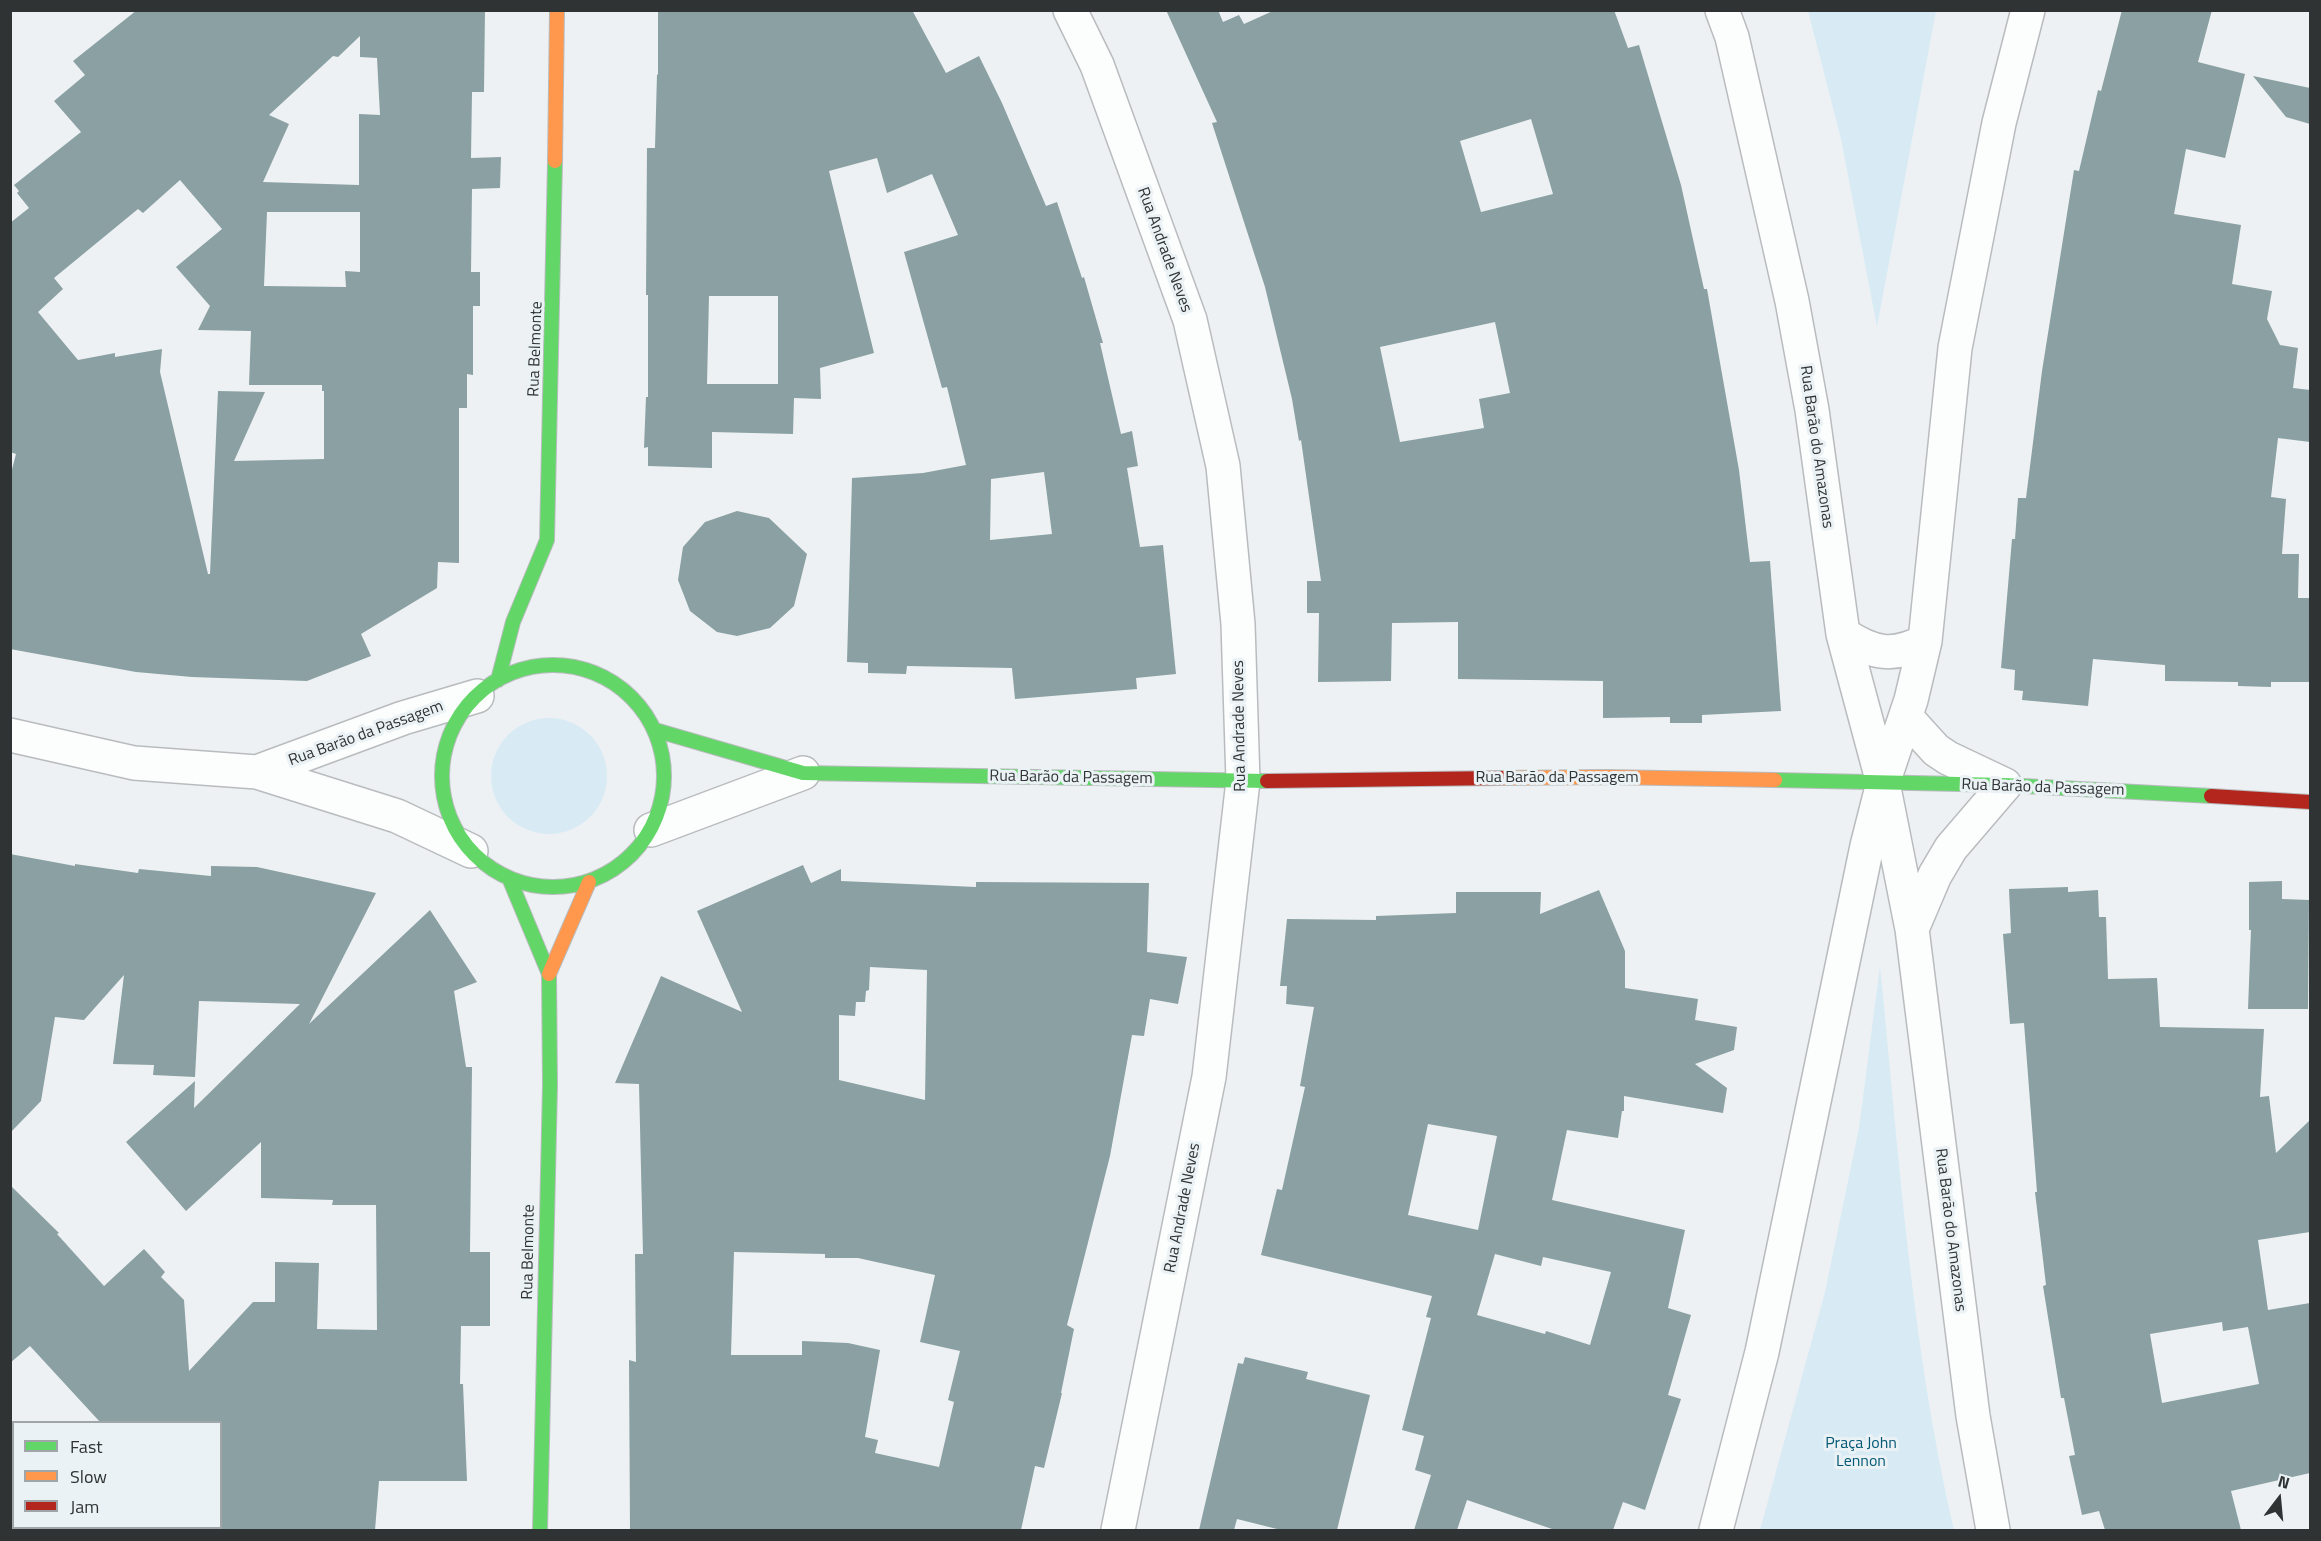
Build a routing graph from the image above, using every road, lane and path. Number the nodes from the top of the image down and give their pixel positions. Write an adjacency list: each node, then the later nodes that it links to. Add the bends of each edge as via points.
1 (557, 10): 7 (main road, Rua Belmonte, via 547,540)
2 (1070, 10): 13 (street, Rua Andrade Neves, via 1097,65 1190,320 1223,466 1238,624)
3 (1722, 10): 5 (street, Rua Barão do Amazonas, via 1732,37 1792,301 1812,411)
4 (2028, 10): 6 (street, via 1997,134 1955,348)
5 (1843, 634): 6 (street, via 1861,647 1886,652); 14 (street, Rua Barão do Amazonas)
6 (1925, 641): 8 (street)
7 (487, 688): 9 (main road, via 522,669 548,665 575,668 622,689); 11 (street, Rua Barão da Passagem); 18 (main road, via 456,724 443,765 448,811)
8 (1906, 717): 14 (street); 15 (street, via 1936,750)
9 (655, 730): 12 (main road, Rua Barão da Passagem); 17 (main road, via 665,780)
10 (10, 735): 11 (street, Rua Barão da Passagem, via 134,763)
11 (256, 772): 18 (street, Rua Barão da Passagem, via 397,816)
12 (803, 773): 13 (main road, Rua Barão da Passagem); 17 (street, Rua Barão da Passagem)
13 (1243, 781): 14 (main road, Rua Barão da Passagem, via 1606,777); 26 (street, Rua Andrade Neves, via 1209,1077)
14 (1883, 783): 15 (main road, Rua Barão da Passagem); 20 (street); 22 (street, Rua Barão do Amazonas)
15 (2005, 785): 16 (main road, Rua Barão da Passagem); 23 (street, via 1951,848)
16 (2310, 802)
17 (651, 830): 21 (main road, via 618,867)
18 (471, 851): 19 (main road)
19 (509, 878): 21 (main road, via 549,887); 24 (main road, Rua Belmonte)
20 (1860, 880): 22 (street, via 1883,877); 27 (street, via 1762,1353)
21 (589, 882): 24 (main road, Rua Belmonte)
22 (1903, 886): 23 (street, Rua Barão do Amazonas)
23 (1912, 929): 28 (street, Rua Barão do Amazonas, via 1973,1416)
24 (549, 974): 25 (main road, Rua Belmonte)
25 (540, 1530)
26 (1118, 1530)
27 (1716, 1530)
28 (1994, 1530)

